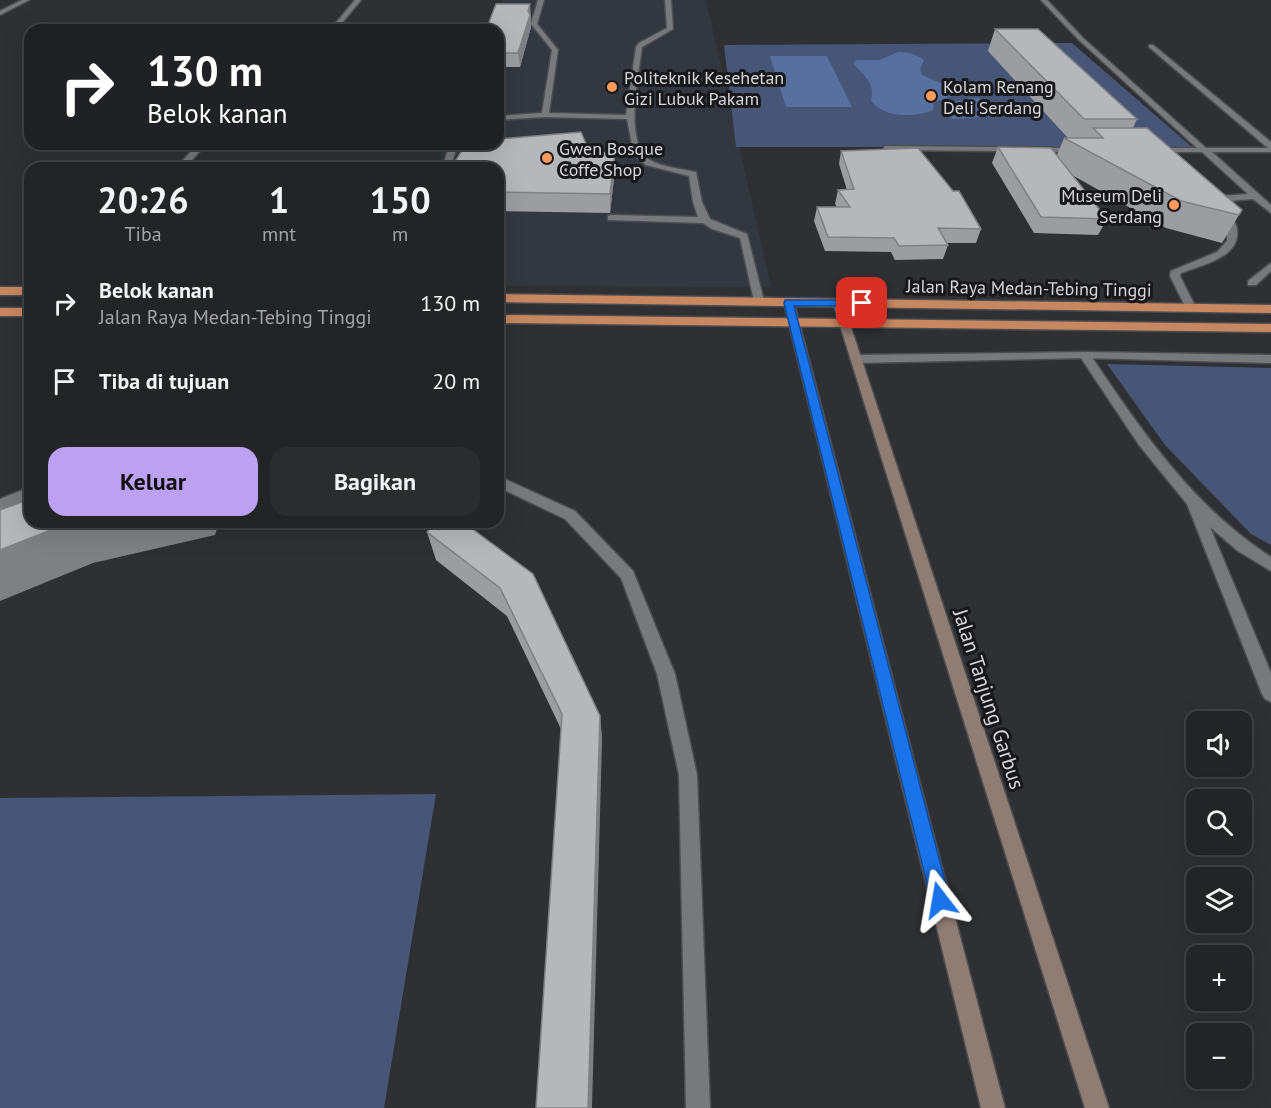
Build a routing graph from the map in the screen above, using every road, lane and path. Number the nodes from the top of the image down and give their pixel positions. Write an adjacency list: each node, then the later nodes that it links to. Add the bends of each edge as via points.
1 (26, 0): 6 (street)
2 (358, 0): 7 (street)
3 (541, 0): 9 (street, via 534,24 555,50)
4 (668, 0): 10 (street, via 670,29 639,47)
5 (1044, 0): 17 (street, via 1081,39)
6 (2, 11)
7 (338, 24)
8 (1151, 46): 13 (street)
9 (545, 115): 10 (street); 11 (street)
10 (630, 117): 22 (street, via 640,158 693,174 698,208)
11 (504, 118)
12 (887, 148): 15 (street)
13 (1271, 148): 17 (street)
14 (196, 150): 18 (street)
15 (1086, 150)
16 (1145, 150): 17 (street)
17 (1205, 150): 19 (street)
18 (186, 162)
19 (1256, 196): 20 (street); 31 (street, via 1225,198 1219,203 1232,227 1232,241 1221,254 1176,270 1175,276)
20 (1271, 210)
21 (611, 218): 22 (street)
22 (705, 219): 28 (street, via 744,237)
23 (1271, 266): 24 (street)
24 (1252, 282)
25 (0, 291): 26 (highway)
26 (24, 291)
27 (504, 298): 28 (highway, Jalan Raya Medan-Tebing Tinggi)
28 (759, 301): 29 (highway, Jalan Raya Medan-Tebing Tinggi)
29 (789, 303): 30 (highway, Jalan Raya Medan-Tebing Tinggi); 36 (street)
30 (838, 303): 31 (highway, Jalan Raya Medan-Tebing Tinggi); 37 (street, Jalan Tanjung Garbus)
31 (1191, 308): 32 (highway, Jalan Raya Medan-Tebing Tinggi)
32 (1271, 309)
33 (0, 312): 34 (highway)
34 (24, 312)
35 (504, 319): 36 (highway, Jalan Raya Medan-Tebing Tinggi)
36 (794, 323): 37 (highway, Jalan Raya Medan-Tebing Tinggi); 49 (street)
37 (845, 324): 38 (highway, Jalan Raya Medan-Tebing Tinggi); 40 (street, Jalan Tanjung Garbus)
38 (1271, 328)
39 (1085, 355): 40 (street); 41 (street); 44 (street, via 1123,413)
40 (856, 359): 50 (street, Jalan Tanjung Garbus)
41 (1271, 359)
42 (504, 484): 48 (street, via 570,515 628,575 666,674 688,775)
43 (24, 495): 45 (street)
44 (1192, 503): 46 (street, via 1253,555); 47 (street)
45 (0, 505)
46 (1271, 565)
47 (1271, 694)
48 (698, 1108)
49 (993, 1108)
50 (1097, 1108)

